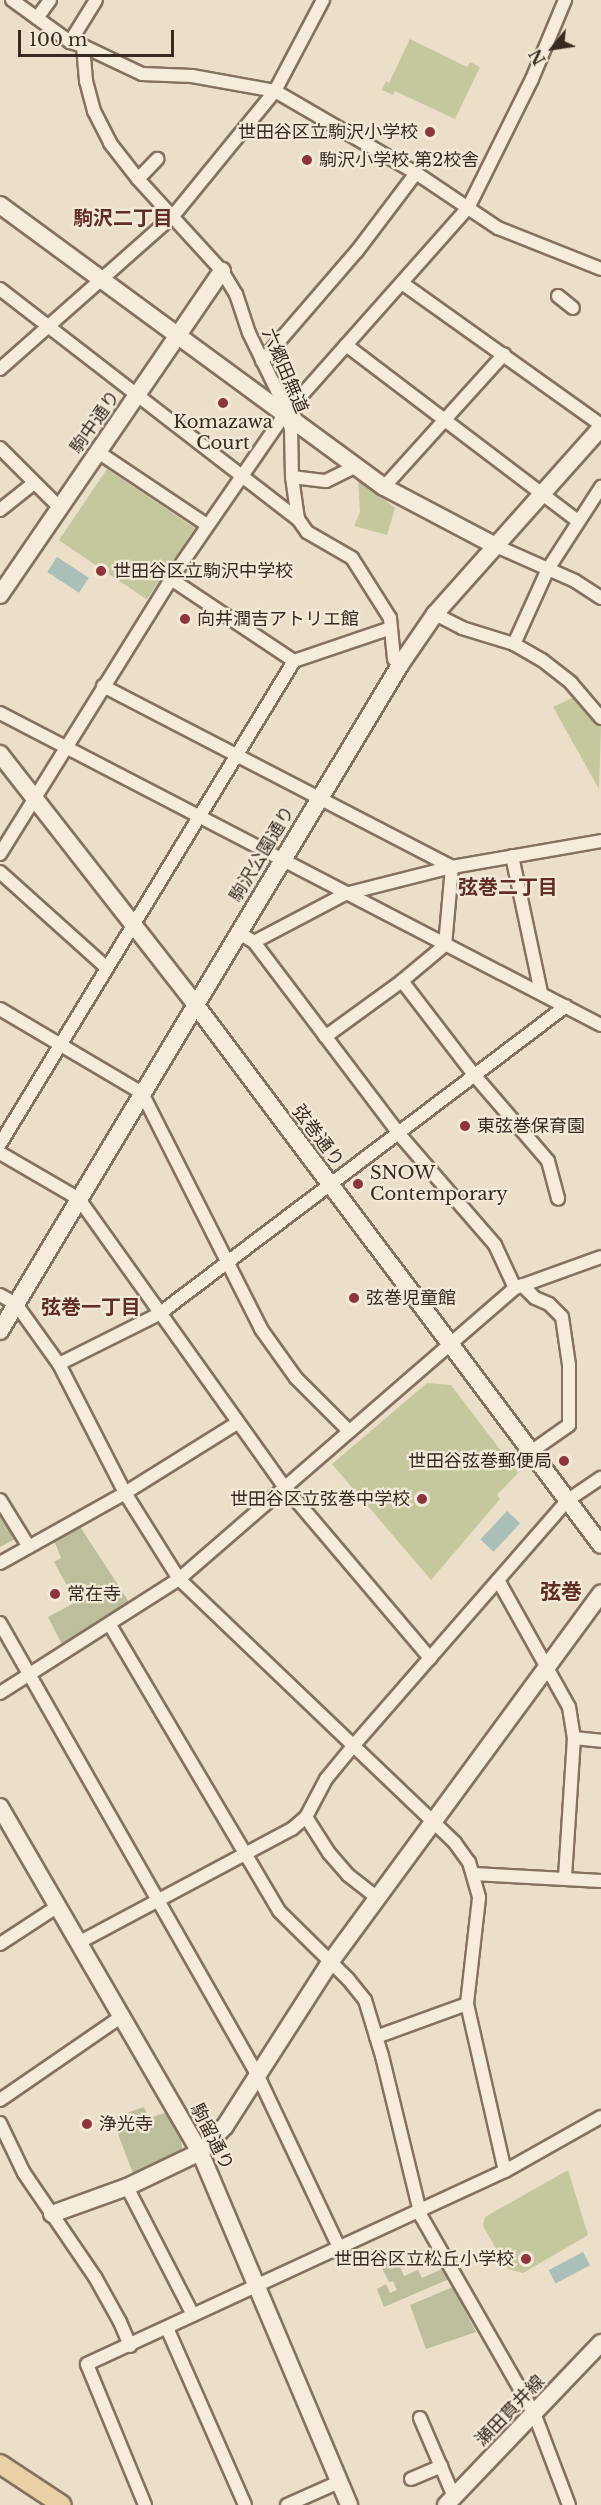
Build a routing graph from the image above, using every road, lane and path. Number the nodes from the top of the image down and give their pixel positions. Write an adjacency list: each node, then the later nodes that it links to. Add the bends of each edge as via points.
1 (12, 0): 6 (street)
2 (50, 0): 6 (street)
3 (96, 0): 7 (street)
4 (323, 0): 9 (street)
5 (565, 0): 14 (street, via 532,79)
6 (37, 18): 7 (street)
7 (70, 42): 8 (street)
8 (83, 46): 9 (street, via 142,74 192,76); 12 (street, 六郷田無道, via 94,111 115,151)
9 (275, 91): 11 (street); 15 (street)
10 (157, 159): 12 (street)
11 (416, 172): 14 (street); 27 (street, via 357,251)
12 (138, 179): 15 (street, 六郷田無道)
13 (0, 205): 18 (street)
14 (468, 208): 16 (street, via 498,228); 19 (street)
15 (172, 216): 17 (street, 六郷田無道); 18 (street)
16 (601, 269)
17 (222, 271): 24 (street, 駒中通り); 27 (street, 六郷田無道, via 236,294)
18 (102, 280): 23 (street); 24 (street)
19 (402, 283): 25 (street); 26 (street)
20 (0, 289): 23 (street)
21 (558, 296): 22 (street)
22 (573, 308)
23 (50, 328): 28 (street); 29 (street)
24 (179, 336): 29 (street, 駒中通り); 30 (street)
25 (345, 345): 30 (street); 31 (street)
26 (504, 354): 31 (street); 32 (street)
27 (262, 361): 30 (street, 六郷田無道)
28 (0, 369)
29 (138, 394): 34 (street, 駒中通り); 36 (street)
30 (285, 414): 35 (street); 36 (street); 37 (street, 六郷田無道, via 291,429)
31 (445, 418): 40 (street); 41 (street)
32 (601, 427): 41 (street, 駒沢公園通り)
33 (0, 448): 38 (street)
34 (98, 452): 42 (street, 駒中通り); 46 (street)
35 (355, 467): 37 (street, via 326,481); 40 (street)
36 (243, 475): 44 (street); 46 (street)
37 (292, 477): 44 (street, 六郷田無道)
38 (34, 483): 42 (street); 43 (street)
39 (601, 487): 45 (street)
40 (384, 488): 47 (street)
41 (543, 494): 45 (street); 47 (street, 駒沢公園通り)
42 (60, 508): 50 (street, 駒中通り)
43 (0, 510)
44 (298, 519): 53 (street, via 307,532 352,558 390,618)
45 (578, 521): 48 (street)
46 (207, 525): 49 (street)
47 (496, 546): 48 (street); 52 (street, 駒沢公園通り)
48 (548, 569): 51 (street); 54 (street)
49 (171, 579): 55 (street); 57 (street)
50 (0, 595)
51 (601, 598)
52 (435, 614): 54 (street, via 462,628); 56 (street, 駒沢公園通り)
53 (391, 628): 55 (street); 56 (street, via 394,659)
54 (514, 644): 59 (street, via 571,683)
55 (294, 661): 62 (street)
56 (400, 664): 63 (street, 駒沢公園通り)
57 (104, 686): 60 (street); 62 (street)
58 (0, 713): 60 (street)
59 (601, 718)
60 (66, 747): 64 (street); 65 (street)
61 (0, 754): 64 (street, 弦巻通り)
62 (236, 756): 63 (street); 65 (street)
63 (319, 797): 69 (street, 駒沢公園通り); 70 (street)
64 (34, 798): 67 (street); 73 (street, 弦巻通り)
65 (200, 817): 69 (street); 73 (street)
66 (601, 841): 68 (street)
67 (0, 854)
68 (512, 856): 70 (street); 79 (street)
69 (281, 861): 72 (street); 74 (street, 駒沢公園通り)
70 (452, 867): 72 (street); 76 (street)
71 (0, 872): 77 (street)
72 (345, 894): 75 (street); 76 (street)
73 (133, 926): 77 (street); 80 (street, 弦巻通り)
74 (238, 932): 75 (street); 80 (street, 駒沢公園通り)
75 (254, 942): 84 (street)
76 (445, 945): 78 (street); 79 (street)
77 (107, 968): 85 (street)
78 (402, 981): 84 (street); 86 (street)
79 (541, 992): 81 (street)
80 (195, 1004): 87 (street, 駒沢公園通り); 91 (street, 弦巻通り)
81 (566, 1006): 83 (street); 86 (street)
82 (0, 1009): 85 (street)
83 (601, 1025)
84 (325, 1037): 88 (street)
85 (61, 1046): 87 (street); 89 (street)
86 (475, 1076): 88 (street); 93 (street, via 550,1165)
87 (142, 1093): 92 (street, 駒沢公園通り); 95 (street)
88 (399, 1134): 91 (street); 96 (street, via 495,1245)
89 (0, 1144)
90 (0, 1153): 92 (street)
91 (330, 1186): 95 (street); 101 (street, 弦巻通り)
92 (79, 1199): 98 (street, 駒沢公園通り); 99 (street)
93 (558, 1199)
94 (601, 1257): 96 (street)
95 (226, 1264): 99 (street); 104 (street, via 261,1329 296,1378)
96 (518, 1286): 101 (street); 105 (street, via 549,1304 562,1317 569,1365 569,1425)
97 (0, 1295): 98 (street)
98 (16, 1305): 100 (street, 駒沢公園通り); 102 (street)
99 (159, 1314): 102 (street); 103 (street)
100 (0, 1331)
101 (450, 1343): 104 (street); 105 (street, 弦巻通り)
102 (59, 1364): 108 (street)
103 (237, 1423): 107 (street); 108 (street)
104 (348, 1430): 107 (street)
105 (532, 1451): 110 (street, 弦巻通り)
106 (601, 1478): 110 (street)
107 (284, 1486): 114 (street); 119 (street)
108 (125, 1493): 112 (street); 114 (street)
109 (0, 1500): 112 (street)
110 (568, 1500): 111 (street, 弦巻通り); 115 (street)
111 (601, 1545)
112 (29, 1547): 113 (street)
113 (0, 1563)
114 (179, 1579): 118 (street); 125 (street)
115 (498, 1580): 119 (street); 120 (street)
116 (601, 1594): 120 (street)
117 (0, 1623): 121 (street)
118 (110, 1625): 121 (street); 129 (street)
119 (430, 1658): 125 (street)
120 (548, 1667): 123 (street, via 569,1707); 128 (street)
121 (29, 1675): 122 (street); 134 (street)
122 (0, 1693)
123 (574, 1738): 124 (street); 131 (street)
124 (601, 1741)
125 (354, 1745): 127 (street, via 326,1779); 128 (street)
126 (0, 1806): 135 (street, 駒留通り)
127 (306, 1817): 129 (street); 133 (street, via 328,1853)
128 (433, 1822): 130 (street, via 455,1843); 133 (street)
129 (246, 1854): 134 (street); 138 (street, via 279,1911)
130 (474, 1874): 131 (street); 139 (street, via 479,1898)
131 (565, 1878): 132 (street)
132 (601, 1881)
133 (377, 1898): 138 (street)
134 (158, 1901): 136 (street); 142 (street)
135 (58, 1906): 136 (street, 駒留通り); 137 (street)
136 (80, 1942): 140 (street, 駒留通り)
137 (0, 1944)
138 (331, 1961): 141 (street, via 365,2000); 142 (street)
139 (467, 2004): 141 (street); 147 (street)
140 (122, 2016): 143 (street); 146 (street, 駒留通り)
141 (376, 2037): 149 (street)
142 (258, 2076): 146 (street, via 225,2126); 151 (street)
143 (0, 2100)
144 (601, 2117): 147 (street)
145 (1, 2129): 150 (street)
146 (200, 2152): 148 (street); 152 (street, 駒留通り)
147 (505, 2171): 149 (street)
148 (128, 2187): 150 (street); 153 (street)
149 (419, 2211): 151 (street); 157 (street)
150 (52, 2214): 155 (street, via 98,2282)
151 (339, 2247): 152 (street)
152 (256, 2285): 153 (street); 162 (street, 駒留通り)
153 (193, 2315): 154 (street)
154 (167, 2328): 155 (street); 166 (street)
155 (130, 2346): 165 (street, via 87,2364)
156 (598, 2352): 157 (street, 瀬田貫井線)
157 (534, 2413): 163 (street, 瀬田貫井線); 169 (street)
158 (420, 2418): 160 (street)
159 (0, 2464): 164 (main road)
160 (441, 2466): 161 (street); 163 (street)
161 (411, 2479)
162 (339, 2482): 167 (street); 168 (street, 駒留通り)
163 (450, 2501)
164 (62, 2505)
165 (145, 2505)
166 (245, 2505)
167 (287, 2505)
168 (349, 2505)
169 (569, 2505)

